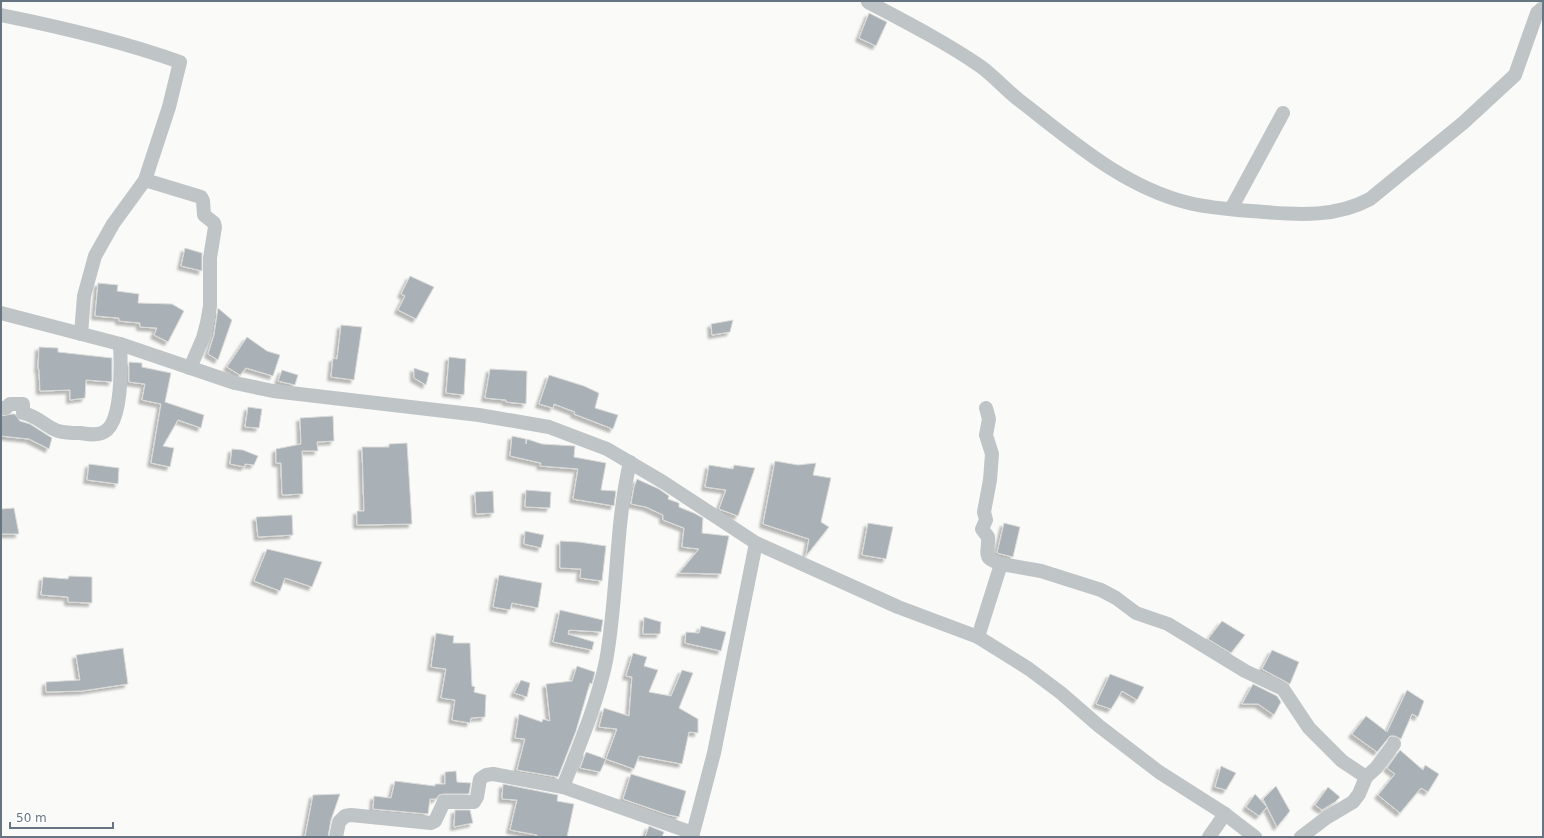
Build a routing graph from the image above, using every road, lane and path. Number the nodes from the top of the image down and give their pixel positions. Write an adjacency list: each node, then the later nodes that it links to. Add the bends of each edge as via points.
1 (868, 2): 6 (street, via 943,42 982,67 1011,94 1086,153 1110,168 1160,193 1187,203)
2 (1543, 8): 6 (street, via 1537,12 1516,75 1463,123 1370,199 1330,212 1304,215)
3 (1, 14): 5 (street, via 78,31 151,51 180,62)
4 (1283, 113): 6 (street)
5 (145, 180): 8 (street, via 113,224 95,256 84,296); 10 (street, via 201,197 204,215 215,227 210,258 210,306 207,324)
6 (1231, 209)
7 (1, 313): 8 (street)
8 (81, 334): 9 (street)
9 (120, 344): 10 (street); 11 (street, via 119,398 109,429 103,433 60,432 23,413 23,404 10,404 6,408)
10 (190, 368): 13 (street, via 235,383 273,391 479,415 553,427 607,449)
11 (1, 408)
12 (986, 408): 15 (street, via 989,419 986,435 992,454 984,512 986,520 982,529 988,538 989,560)
13 (630, 462): 14 (street); 19 (street, via 619,525 613,610 606,662)
14 (756, 542): 16 (street, via 898,607); 21 (street, via 714,753)
15 (1001, 564): 16 (street); 18 (street, via 1041,571 1101,590 1136,613 1168,624 1245,672 1283,689 1309,728 1342,761)
16 (978, 637): 20 (street, via 1061,693 1159,772)
17 (1394, 744): 18 (street)
18 (1366, 777): 25 (street, via 1353,802)
19 (564, 788): 21 (street); 22 (street, via 489,774 480,779 474,802 444,802 435,821 431,823 351,815 345,816 339,822)
20 (1225, 814): 23 (street); 24 (street)
21 (692, 835)
22 (336, 837)
23 (1209, 837)
24 (1255, 837)
25 (1301, 837)

